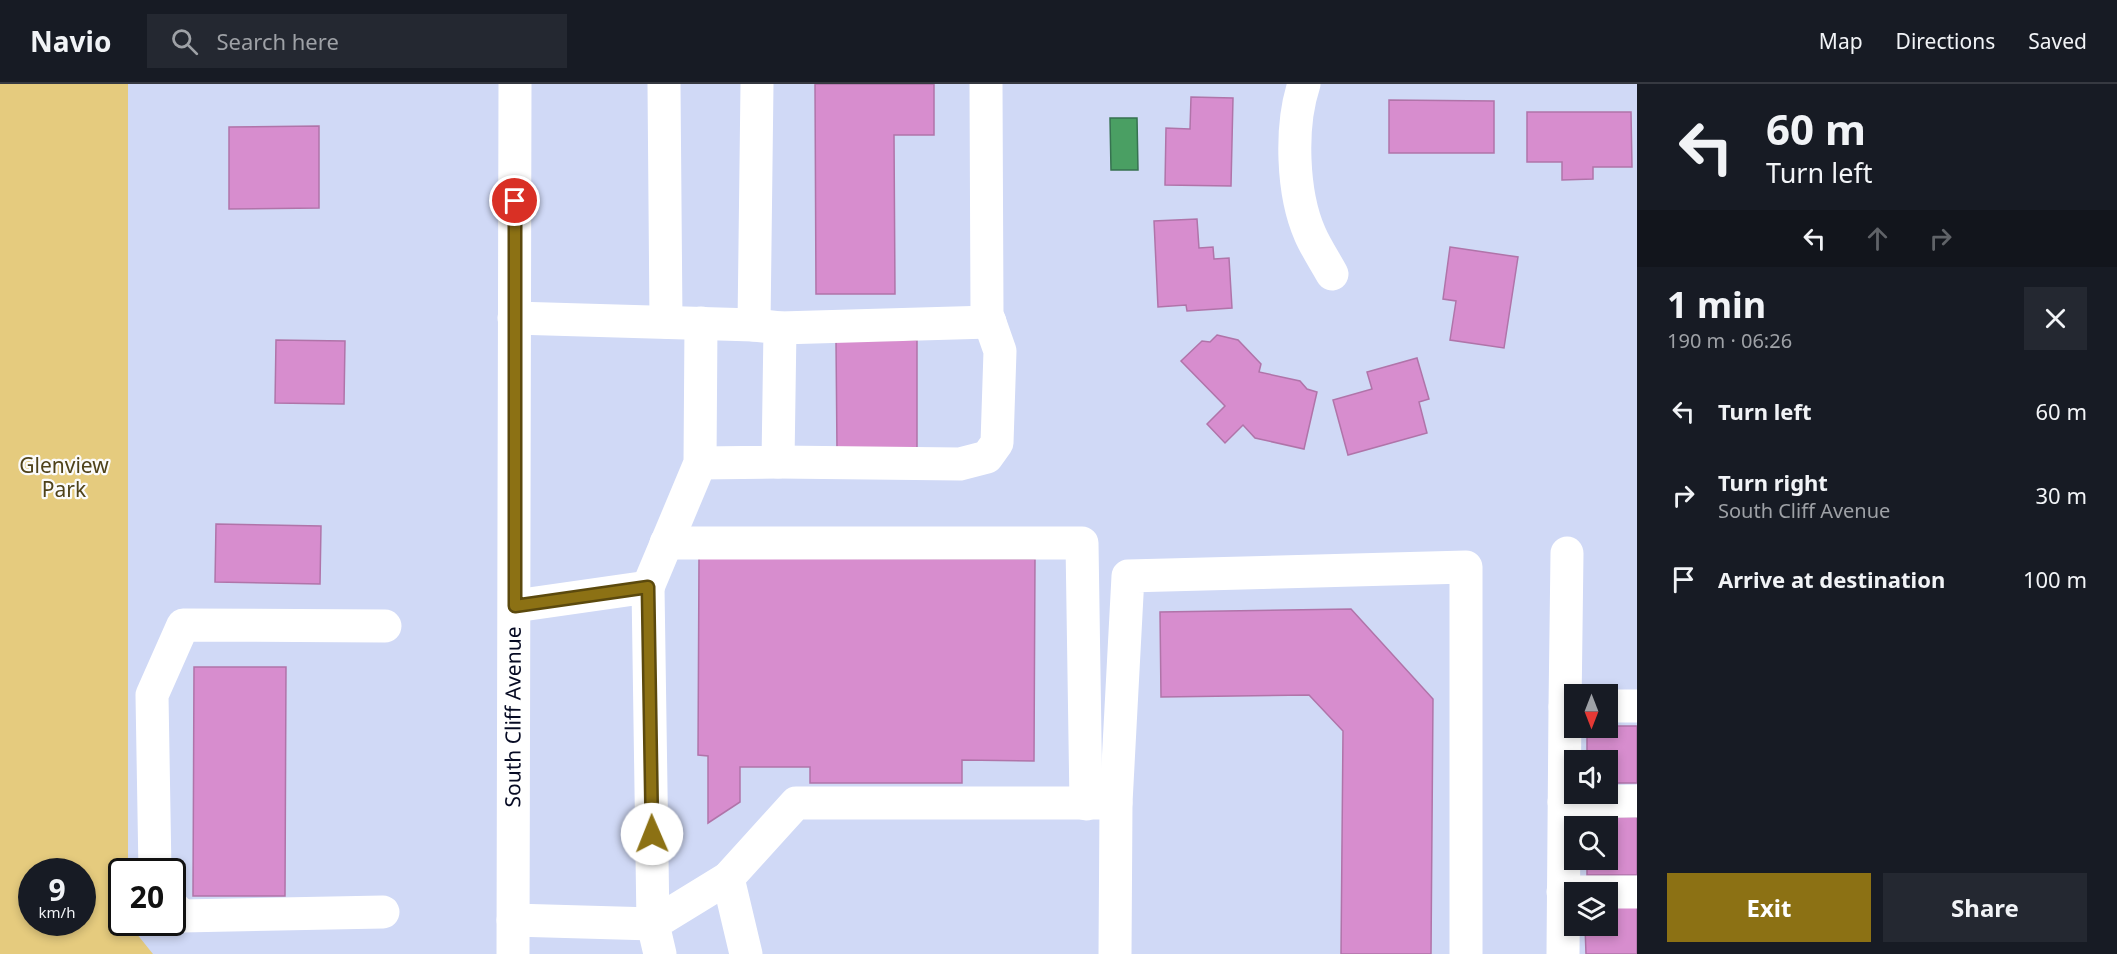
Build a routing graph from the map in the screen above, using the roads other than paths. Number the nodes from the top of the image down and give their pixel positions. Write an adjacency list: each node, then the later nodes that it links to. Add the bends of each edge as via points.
1 (515, 84): 7 (main road, South Cliff Avenue)
2 (664, 84): 8 (main road)
3 (757, 84): 11 (main road)
4 (986, 84): 9 (main road)
5 (1304, 84): 6 (main road, via 1297,116 1299,196 1309,233)
6 (1332, 274)
7 (514, 318): 8 (main road); 17 (main road, South Cliff Avenue)
8 (666, 322): 10 (main road)
9 (990, 322): 11 (main road); 12 (main road, via 1000,351 997,443 987,457 960,464)
10 (701, 323): 11 (main road); 13 (main road)
11 (767, 327): 12 (main road)
12 (778, 462): 13 (main road)
13 (700, 463): 14 (main road)
14 (666, 543): 16 (main road); 25 (main road, via 1082,543)
15 (1567, 553): 19 (main road)
16 (648, 587): 17 (main road); 33 (main road)
17 (515, 606): 32 (main road, South Cliff Avenue)
18 (385, 626): 26 (main road, via 183,625 152,695)
19 (1570, 684)
20 (1618, 706): 21 (main road)
21 (1637, 706)
22 (1618, 801): 23 (main road)
23 (1637, 801)
24 (1564, 802): 28 (main road)
25 (1101, 803): 27 (main road, via 796,803); 36 (main road); 37 (main road, via 1128,576 1466,567)
26 (155, 858)
27 (728, 878): 33 (main road); 35 (main road)
28 (1563, 892): 29 (main road); 38 (main road)
29 (1637, 892)
30 (383, 912): 31 (main road)
31 (186, 916)
32 (513, 920): 33 (main road); 34 (main road, South Cliff Avenue)
33 (657, 939)
34 (513, 954)
35 (746, 954)
36 (1115, 954)
37 (1466, 954)
38 (1563, 954)

